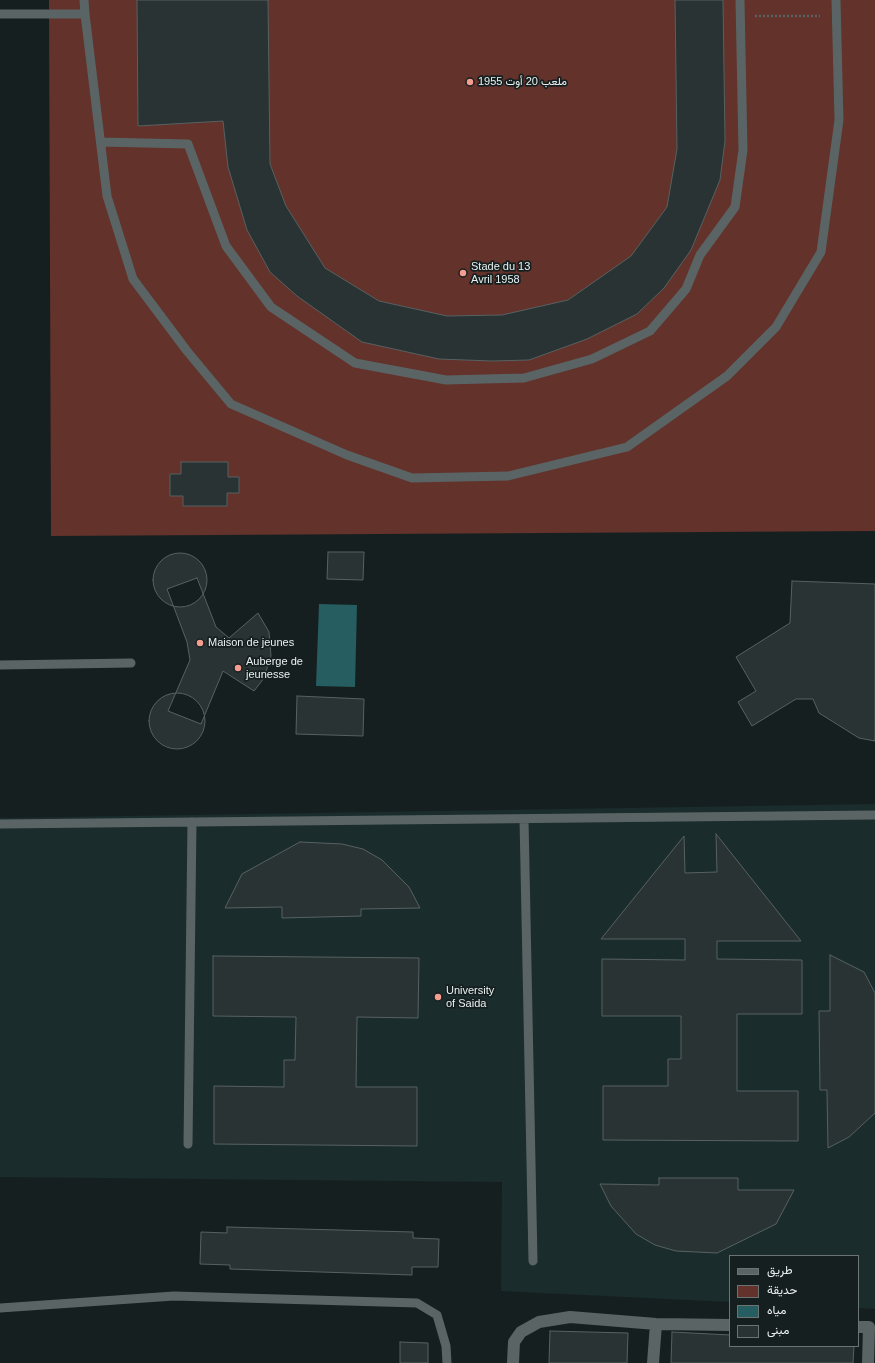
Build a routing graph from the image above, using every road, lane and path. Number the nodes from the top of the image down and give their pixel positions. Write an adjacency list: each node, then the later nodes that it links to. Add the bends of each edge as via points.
1 (84, 0): 5 (lane)
2 (740, 0): 6 (lane)
3 (836, 0): 7 (lane)
4 (0, 14): 5 (lane)
5 (85, 14): 8 (lane)
6 (741, 16): 7 (path); 8 (lane, via 743,150 735,207 700,255 686,289 650,331 592,359 524,378 446,380 355,362 271,307 226,246 188,144)
7 (836, 16): 8 (lane, via 839,120 821,252 776,327 727,376 627,447 508,476 412,478 347,455 231,404 133,279 108,196)
8 (101, 142)
9 (131, 663): 10 (lane)
10 (0, 665)
11 (875, 815): 12 (lane)
12 (524, 818): 13 (lane); 16 (lane)
13 (192, 822): 14 (lane); 15 (lane)
14 (0, 824)
15 (188, 1144)
16 (533, 1261)
17 (0, 1308): 21 (lane, via 174,1296 417,1303 437,1315 446,1346)
18 (656, 1324): 19 (street); 22 (street, via 570,1317 539,1322 521,1332 514,1342); 23 (street)
19 (729, 1325)
20 (859, 1327): 24 (street, via 869,1327)
21 (447, 1363)
22 (514, 1363)
23 (653, 1363)
24 (868, 1363)

